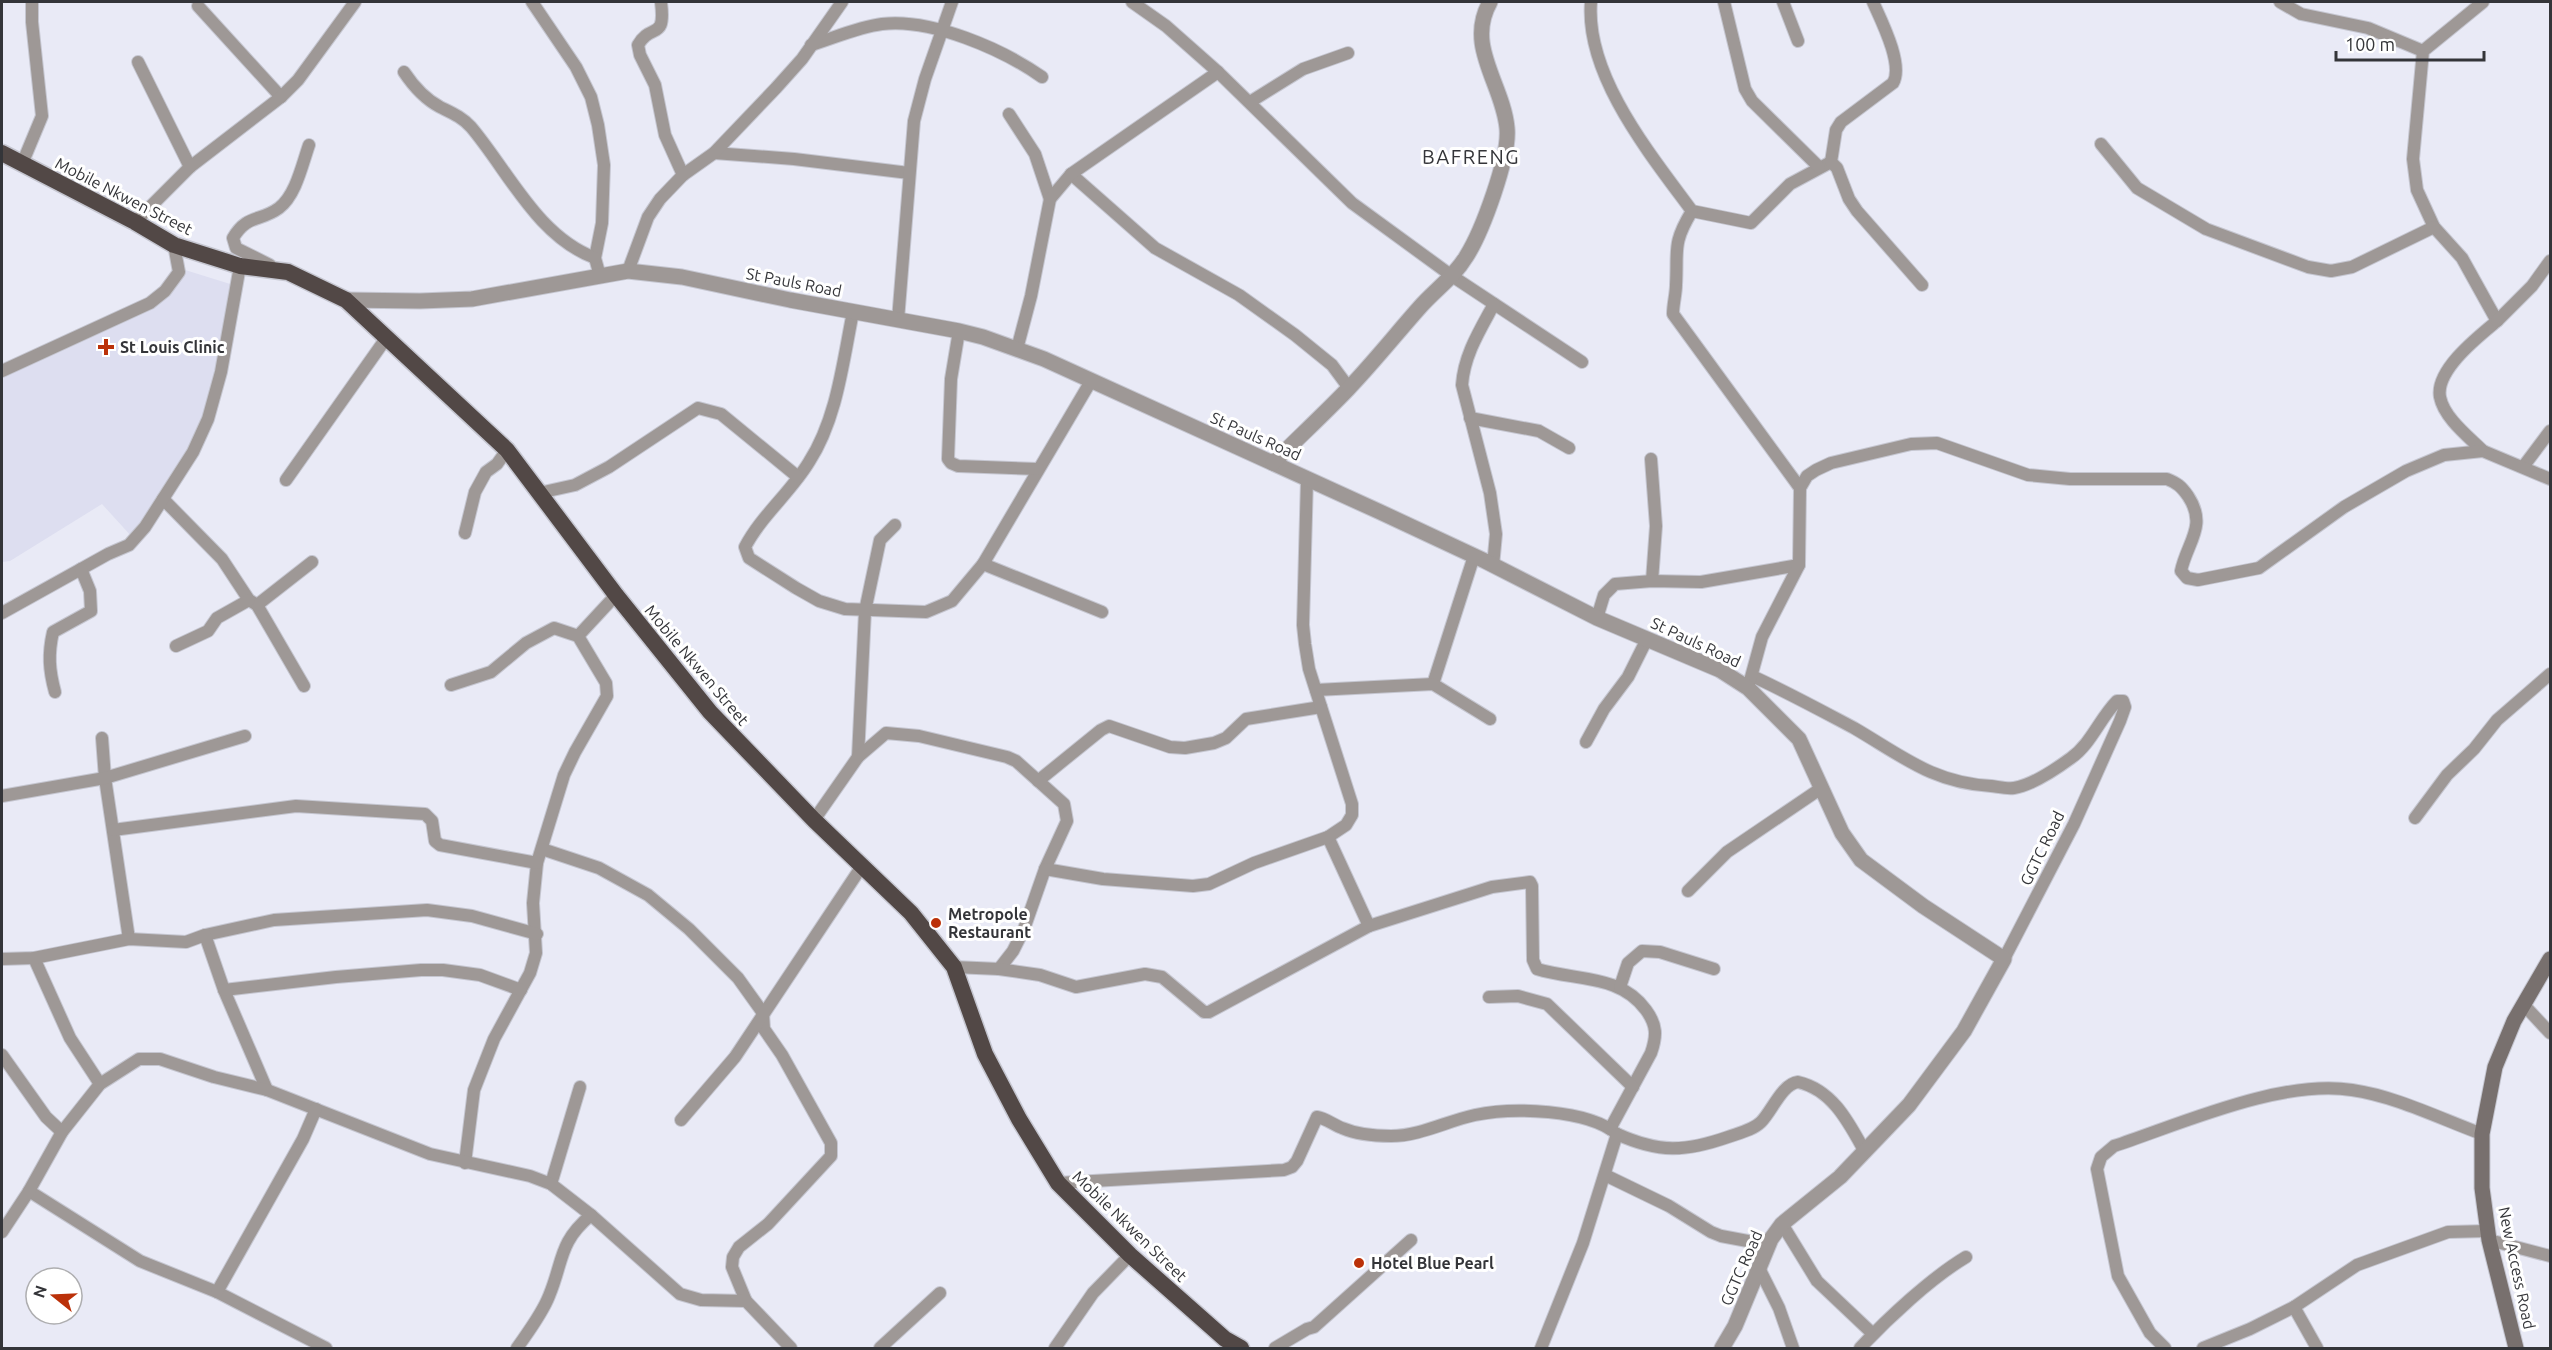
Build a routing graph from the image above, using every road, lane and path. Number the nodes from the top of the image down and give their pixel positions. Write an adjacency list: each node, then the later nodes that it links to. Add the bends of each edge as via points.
1 (32, 2): 33 (street, via 42,116)
2 (355, 2): 25 (street)
3 (532, 2): 44 (street, via 576,68 591,97 598,125 604,196)
4 (661, 2): 38 (street, via 663,23 638,45 655,85 665,135)
5 (842, 2): 18 (street)
6 (952, 2): 16 (street)
7 (1132, 2): 23 (street, via 1167,26)
8 (1490, 2): 50 (street, via 1481,30 1483,52 1507,127 1506,146 1479,231)
9 (1591, 2): 40 (street, via 1594,46 1606,78 1639,138)
10 (1724, 2): 35 (street, via 1745,89 1752,101)
11 (1783, 2): 17 (street)
12 (1873, 2): 32 (street, via 1897,65 1897,76 1841,122)
13 (2280, 2): 19 (street, via 2301,14 2368,28)
14 (2483, 2): 19 (street)
15 (198, 6): 25 (street)
16 (941, 31): 18 (street, via 881,24); 24 (street, via 1004,55); 36 (street, via 914,121)
17 (1798, 41)
18 (811, 45): 31 (street)
19 (2423, 51): 42 (street, via 2413,159 2417,190)
20 (1348, 53): 26 (street, via 1303,69)
21 (138, 62): 34 (street)
22 (404, 72): 44 (street, via 423,95 471,127 509,180 567,245)
23 (1218, 72): 26 (street); 37 (street)
24 (1042, 77)
25 (281, 97): 34 (street)
26 (1250, 102): 50 (street, via 1352,203)
27 (1009, 114): 39 (street, via 1035,154)
28 (2101, 144): 42 (street, via 2136,188 2206,229 2308,267 2331,271 2352,267)
29 (309, 145): 48 (street, via 291,195 279,208 240,225 233,238 236,249)
30 (2, 153): 33 (highway, Mobile Nkwen Street)
31 (714, 153): 36 (street); 38 (street)
32 (1831, 162): 35 (street); 51 (street, via 1857,211)
33 (22, 164): 41 (highway, Mobile Nkwen Street)
34 (190, 167): 41 (street)
35 (1819, 167): 40 (street, via 1790,184 1751,223)
36 (909, 172): 55 (street)
37 (1071, 174): 39 (street); 63 (street, via 1155,248 1239,295 1287,329 1332,365)
38 (683, 175): 47 (street, via 648,217)
39 (1050, 199): 59 (street)
40 (1692, 211): 77 (street, via 1676,247 1673,314)
41 (135, 222): 43 (highway, Mobile Nkwen Street)
42 (2434, 227): 56 (street, via 2462,258)
43 (174, 245): 46 (highway, Mobile Nkwen Street); 61 (street, via 179,272 150,303)
44 (596, 258): 49 (street)
45 (2550, 261): 56 (street, via 2532,286)
46 (240, 266): 48 (highway, Mobile Nkwen Street); 79 (street, via 221,372 208,419)
47 (628, 271): 49 (street, St Pauls Road); 54 (street, St Pauls Road, via 682,277)
48 (288, 272): 52 (highway, Mobile Nkwen Street)
49 (600, 276): 52 (street, St Pauls Road, via 472,299)
50 (1452, 276): 53 (street); 63 (street, via 1428,297)
51 (1922, 285)
52 (346, 300): 58 (highway, Mobile Nkwen Street)
53 (1494, 304): 60 (street); 64 (street, via 1463,368 1462,385)
54 (853, 312): 55 (street, St Pauls Road); 73 (street, via 828,423)
55 (898, 320): 57 (street, St Pauls Road)
56 (2497, 321): 68 (street, via 2459,354 2442,383 2440,397 2447,411)
57 (959, 331): 59 (street, St Pauls Road); 72 (street, via 951,379 948,459 958,466)
58 (387, 337): 67 (highway, Mobile Nkwen Street); 76 (street)
59 (1017, 349): 62 (street, St Pauls Road)
60 (1582, 362)
61 (2, 371)
62 (1091, 381): 70 (street, St Pauls Road); 72 (street)
63 (1349, 388): 70 (street)
64 (1470, 418): 66 (street, via 1539,431); 86 (street, via 1491,493 1496,534)
65 (2550, 430): 71 (street)
66 (1569, 448)
67 (507, 450): 78 (highway, Mobile Nkwen Street); 81 (street, via 486,472 475,492)
68 (2483, 451): 71 (street); 77 (street, via 2444,455 2406,471 2344,507 2259,568 2199,580 2187,578 2181,572 2198,521 2194,505 2180,484 2167,478 2054,479 2028,475 1937,443 1911,444 1831,463 1807,476)
69 (1651, 459): 88 (street, via 1656,526)
70 (1273, 463): 74 (street, St Pauls Road)
71 (2523, 467): 75 (street)
72 (1038, 469): 84 (street)
73 (798, 477): 78 (street, via 721,414 698,408 576,485); 91 (street, via 749,540 745,547 748,558 819,601)
74 (1308, 479): 82 (street, St Pauls Road); 103 (street, via 1303,625)
75 (2550, 479)
76 (286, 480)
77 (1800, 488): 85 (street)
78 (540, 493): 89 (highway, Mobile Nkwen Street)
79 (163, 500): 87 (street, via 129,545); 90 (street, via 222,559)
80 (895, 525): 91 (street, via 880,540)
81 (465, 532)
82 (1474, 556): 86 (street, St Pauls Road); 100 (street)
83 (312, 562): 90 (street)
84 (983, 564): 91 (street, via 952,601 926,612); 92 (street)
85 (1799, 565): 88 (street, via 1701,582); 99 (street, via 1762,637)
86 (1493, 566): 94 (street, St Pauls Road)
87 (81, 569): 93 (street); 104 (street, via 90,591 91,610 53,632 49,669)
88 (1652, 581): 94 (street, via 1615,584 1604,595)
89 (616, 596): 95 (street); 116 (highway, Mobile Nkwen Street, via 710,712)
90 (253, 603): 97 (street, via 217,618 208,631); 102 (street)
91 (865, 611): 110 (street)
92 (1102, 612)
93 (2, 613)
94 (1597, 618): 96 (street, St Pauls Road)
95 (578, 636): 101 (street, via 554,628 526,643 491,672); 119 (street, via 606,683 607,696 564,775)
96 (1647, 639): 99 (street, St Pauls Road); 109 (street, via 1628,677)
97 (176, 646)
98 (2550, 674): 115 (street, via 2497,720 2447,775)
99 (1750, 682): 113 (street, St Pauls Road, via 1798,739); 131 (street, GGTC Road, via 1804,700 1928,772 1975,785 2014,788 2028,784 2079,752 2109,709 2122,701 2125,707 2120,721 2074,824)
100 (1433, 684): 103 (street); 106 (street)
101 (451, 685)
102 (304, 686)
103 (1316, 690): 105 (street)
104 (55, 692)
105 (1321, 707): 112 (street, via 1246,719 1226,738 1185,748 1170,747 1109,726); 118 (street, via 1352,804 1352,815 1346,825)
106 (1490, 719)
107 (245, 736): 111 (street)
108 (102, 738): 111 (street)
109 (1586, 742)
110 (858, 757): 112 (street, via 886,733 919,736 1007,757); 116 (street)
111 (105, 778): 114 (street); 117 (street)
112 (1038, 781): 122 (street, via 1064,804 1067,812 1067,821)
113 (1820, 789): 123 (street, via 1727,852); 131 (street, St Pauls Road, via 1861,860)
114 (2, 796)
115 (2415, 818)
116 (814, 820): 121 (highway, Mobile Nkwen Street)
117 (113, 830): 120 (street, via 288,806 364,808 425,814 432,821 435,842 440,845); 127 (street)
118 (1328, 837): 122 (street, via 1254,863 1209,884 1193,886 1103,879); 124 (street)
119 (542, 849): 120 (street); 140 (street, via 599,868 648,895 738,978)
120 (537, 863): 125 (street, via 533,903)
121 (861, 866): 132 (highway, Mobile Nkwen Street, via 911,913); 140 (street)
122 (1045, 869): 133 (street, via 1024,929)
123 (1688, 891)
124 (1369, 926): 133 (street, via 1209,1012 1154,974 1076,987 1040,975); 135 (street, via 1492,887 1530,882 1533,960 1537,969)
125 (537, 934): 126 (street, via 481,918 427,910 274,920); 137 (street, via 536,953)
126 (205, 935): 127 (street, via 186,942); 136 (street)
127 (129, 939): 128 (street)
128 (34, 958): 130 (street); 143 (street, via 70,1038)
129 (2550, 958): 139 (main road, New Access Road)
130 (2, 959)
131 (2004, 959): 152 (street, GGTC Road, via 1965,1031 1910,1105)
132 (954, 967): 133 (street); 155 (highway, Mobile Nkwen Street, via 985,1054 1018,1119)
133 (999, 969)
134 (1714, 969): 135 (street, via 1650,949 1628,963)
135 (1620, 987): 145 (street, via 1642,1004 1655,1025 1651,1053)
136 (224, 990): 137 (street, via 421,970 480,975); 146 (street)
137 (521, 990): 153 (street, via 494,1039 474,1090)
138 (1489, 998): 145 (street, via 1518,996 1547,1004)
139 (2523, 1004): 141 (street); 151 (main road, New Access Road, via 2495,1067)
140 (763, 1013): 148 (street, via 735,1057); 170 (street, via 764,1029 831,1143 831,1156 733,1257 732,1267)
141 (2550, 1033)
142 (2, 1055): 149 (street, via 46,1117)
143 (100, 1084): 146 (street, via 140,1059 160,1059); 149 (street)
144 (580, 1087): 156 (street)
145 (1633, 1087): 150 (street)
146 (267, 1090): 147 (street)
147 (316, 1109): 153 (street, via 405,1145); 168 (street)
148 (681, 1120)
149 (62, 1132): 157 (street)
150 (1613, 1132): 152 (street, via 1638,1144 1662,1149 1702,1146 1761,1123 1789,1087 1798,1082 1825,1095 1837,1106); 154 (street); 155 (street, via 1575,1116 1532,1112 1476,1115 1392,1136 1348,1130 1317,1117 1297,1161 1284,1170)
151 (2482, 1134): 161 (main road, New Access Road, via 2482,1188); 184 (street, via 2374,1095 2323,1087 2267,1095 2114,1146 2101,1157 2097,1169 2118,1276 2150,1333)
152 (1865, 1152): 159 (street, GGTC Road)
153 (465, 1163): 156 (street)
154 (1605, 1175): 163 (street, via 1669,1206 1711,1232); 180 (street, via 1583,1243)
155 (1058, 1183): 164 (highway, Mobile Nkwen Street)
156 (551, 1184): 158 (street)
157 (29, 1191): 160 (street); 168 (street, via 140,1261)
158 (591, 1215): 170 (street, via 680,1294 701,1300); 174 (street, via 569,1237 549,1298)
159 (1782, 1224): 163 (street, GGTC Road); 172 (street, via 1817,1281)
160 (2, 1232)
161 (2488, 1235): 165 (street); 171 (street, via 2448,1232 2357,1265); 187 (main road, New Access Road)
162 (1412, 1240): 179 (street, via 1314,1327)
163 (1768, 1245): 167 (street, GGTC Road)
164 (1130, 1255): 177 (street, via 1093,1293); 178 (highway, Mobile Nkwen Street, via 1225,1339)
165 (2550, 1256)
166 (1966, 1257): 172 (street)
167 (1759, 1268): 181 (street, GGTC Road); 182 (street)
168 (217, 1292): 173 (street)
169 (940, 1293): 176 (street)
170 (746, 1301): 175 (street)
171 (2294, 1307): 185 (street); 186 (street)
172 (1873, 1334): 183 (street)
173 (326, 1348)
174 (518, 1348)
175 (788, 1348)
176 (880, 1348)
177 (1055, 1348)
178 (1241, 1348)
179 (1275, 1348)
180 (1540, 1348)
181 (1722, 1348)
182 (1793, 1348)
183 (1860, 1348)
184 (2165, 1348)
185 (2203, 1348)
186 (2317, 1348)
187 (2516, 1348)

